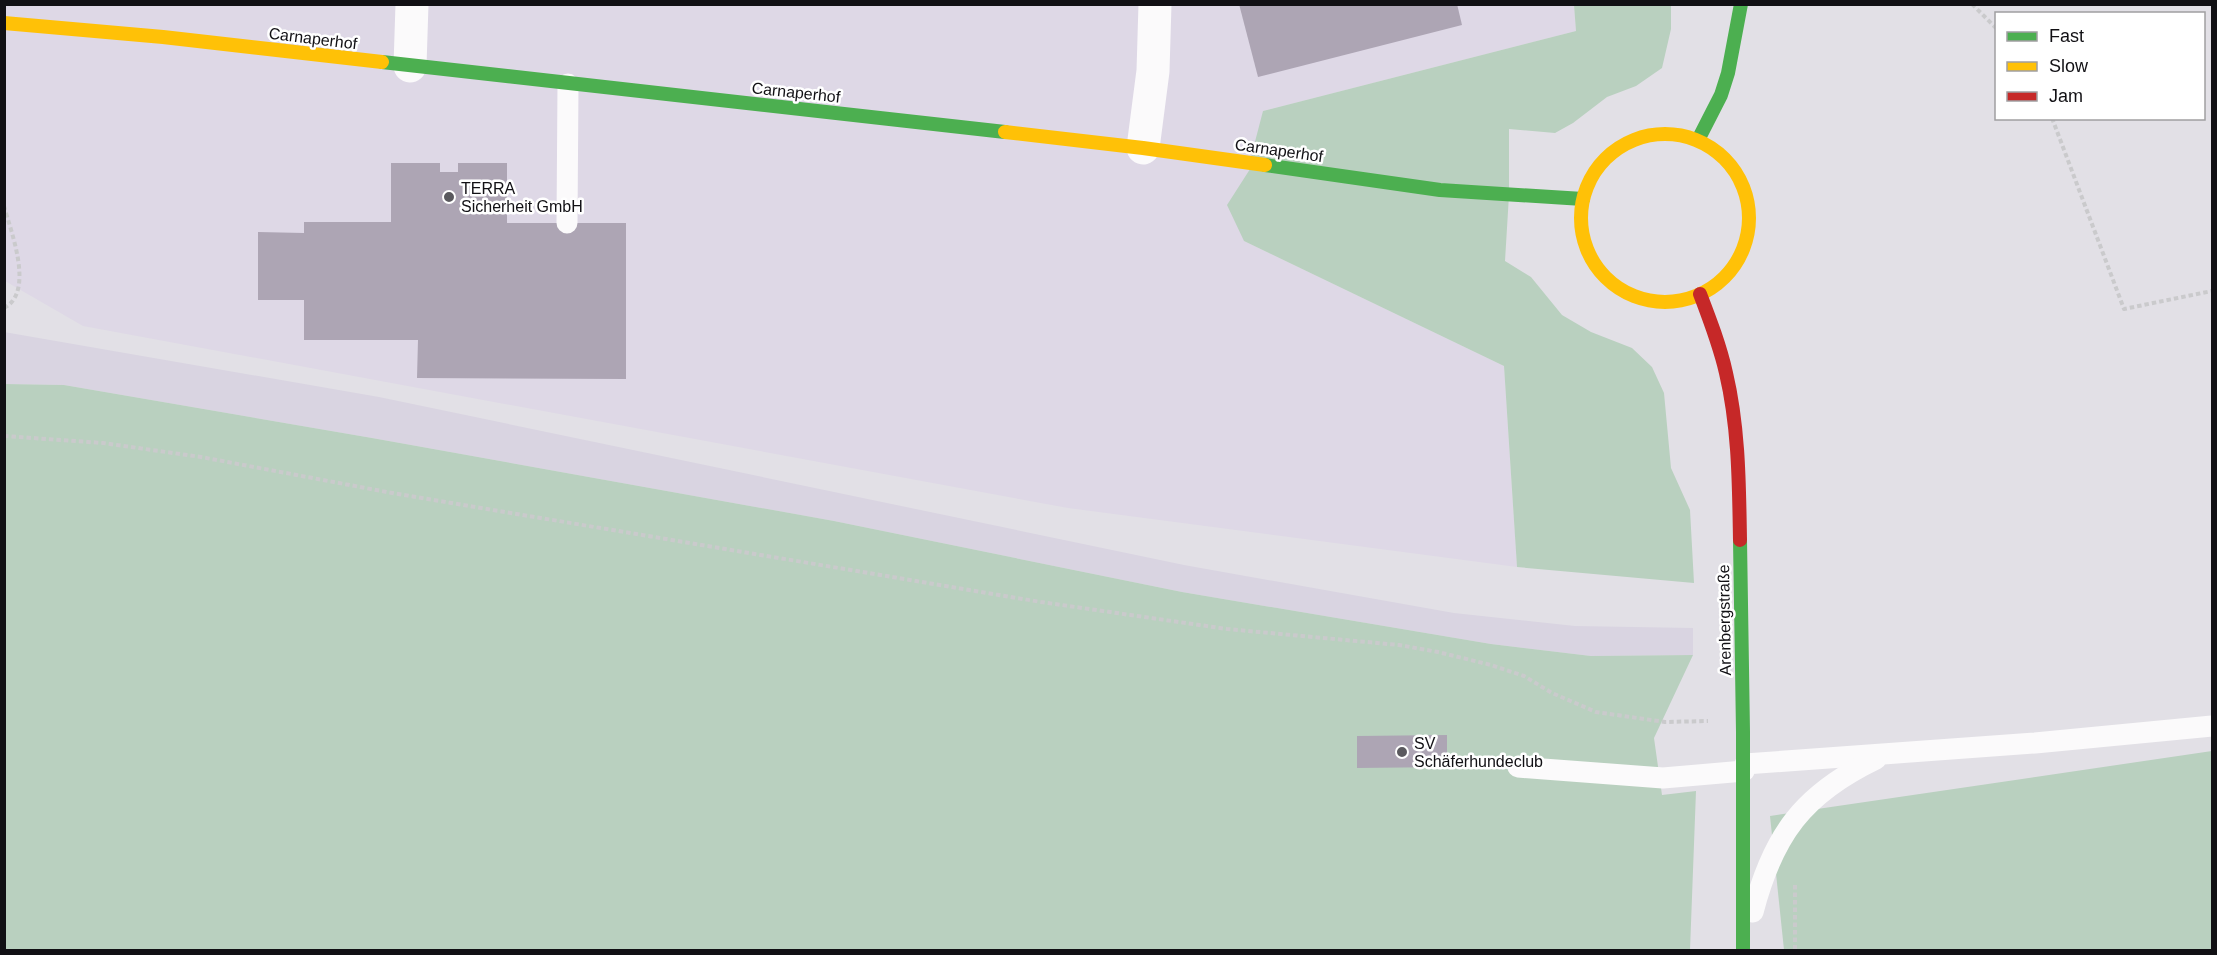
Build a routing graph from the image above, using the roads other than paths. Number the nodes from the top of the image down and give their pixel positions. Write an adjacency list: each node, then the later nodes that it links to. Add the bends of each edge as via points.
1 (412, 4): 5 (street)
2 (1155, 4): 8 (street, via 1153,71)
3 (1741, 4): 7 (street, via 1728,73)
4 (4, 23): 5 (street, Carnaperhof)
5 (410, 66): 6 (street, Carnaperhof)
6 (568, 84): 8 (street, Carnaperhof); 10 (lane)
7 (1698, 140): 9 (street, via 1655,134 1626,143 1594,172); 11 (street, via 1718,153 1734,171 1747,199 1749,214 1743,248 1736,262 1726,275)
8 (1143, 148): 9 (street, Carnaperhof, via 1440,190)
9 (1583, 199): 11 (street, via 1582,230 1586,245 1592,260 1612,283 1654,301)
10 (567, 223)
11 (1700, 294): 15 (street, Arenbergstraße, via 1719,344 1734,426)
12 (2212, 726): 13 (lane)
13 (1885, 755): 15 (lane); 16 (lane, via 1819,793 1782,836 1759,888)
14 (1518, 767): 15 (lane, via 1663,778)
15 (1744, 767): 16 (street, Arenbergstraße)
16 (1743, 951)

